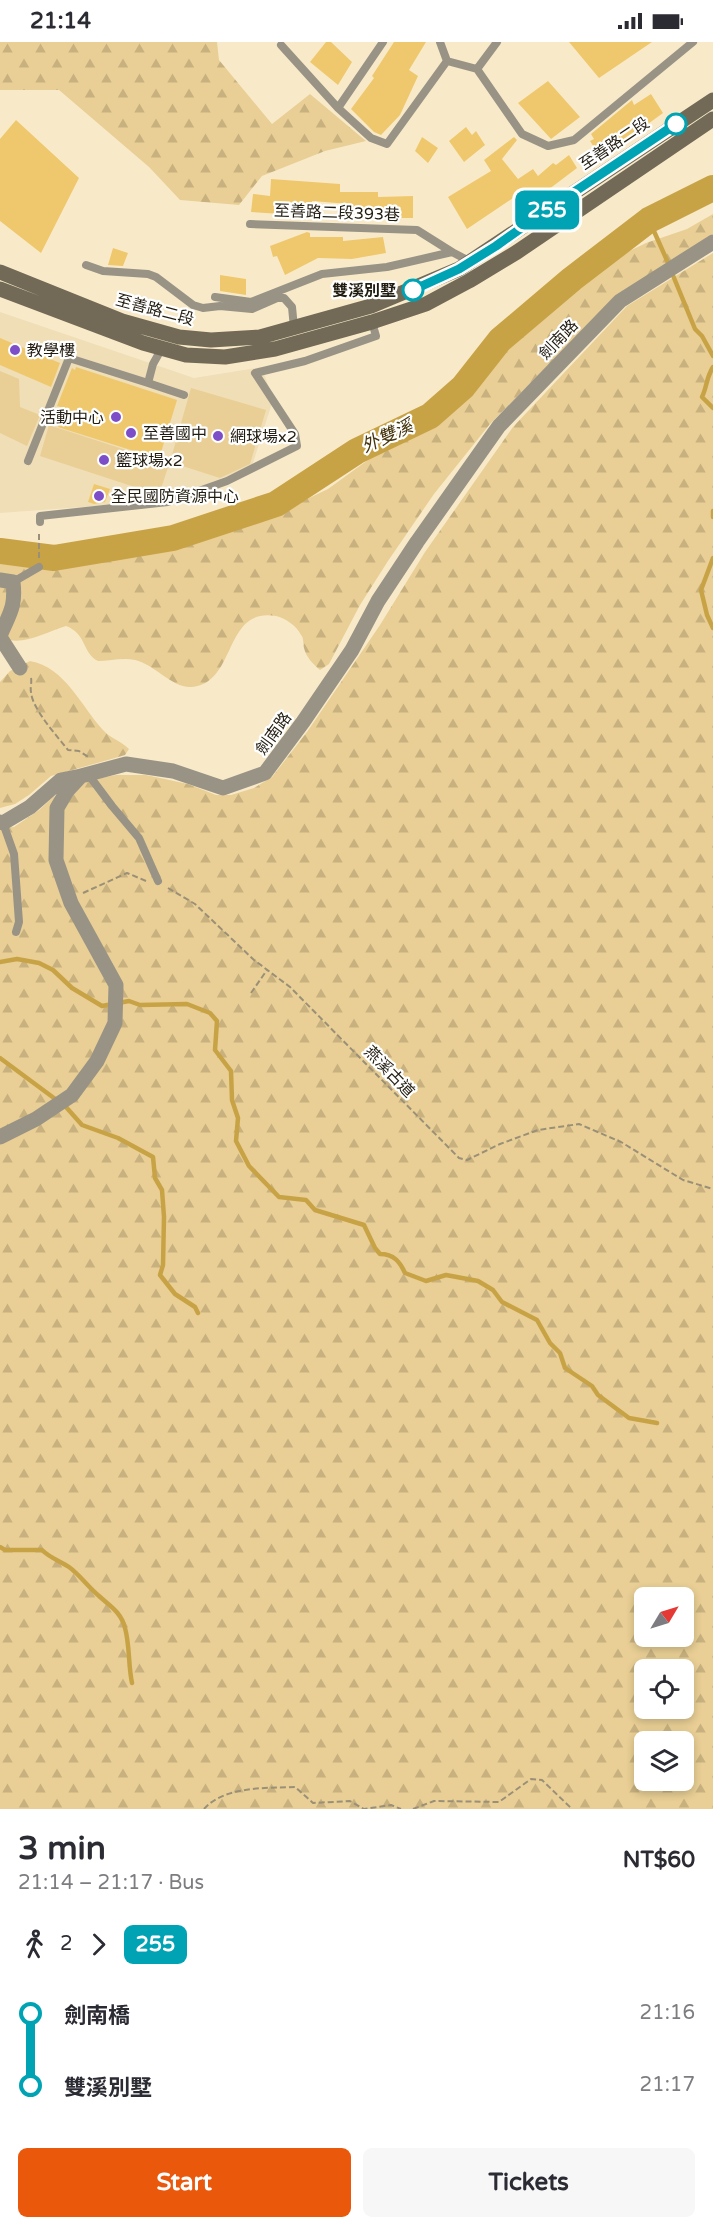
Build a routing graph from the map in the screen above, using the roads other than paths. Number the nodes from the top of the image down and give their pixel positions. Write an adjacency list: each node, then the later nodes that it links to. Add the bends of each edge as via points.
1 (383, 42): 9 (lane)
2 (440, 42): 6 (lane)
3 (497, 42): 7 (lane)
4 (693, 42): 7 (lane, via 574,140 548,146 522,134)
5 (281, 45): 9 (lane)
6 (447, 61): 7 (lane); 9 (lane, via 387,144 371,138)
7 (477, 69)
8 (713, 100): 15 (street, 至善路二段)
9 (338, 108)
10 (713, 119): 15 (street, 至善路二段, via 517,252)
11 (250, 224): 13 (lane, 至善路二段393巷, via 417,230)
12 (713, 242): 30 (street, 劍南路, via 620,301 499,426 378,601 352,650 265,773 223,788 173,771 126,764)
13 (452, 252): 15 (lane, 至善路二段393巷); 18 (lane, via 387,267 322,274 251,302)
14 (86, 266): 20 (lane, via 148,274 202,308 252,309 284,298 292,307)
15 (476, 268): 19 (street, 至善路二段, via 426,303); 20 (street, 至善路二段, via 459,269 355,312)
16 (0, 272): 20 (street, 至善路二段, via 122,321 179,337 260,337)
17 (0, 289): 21 (street, 至善路二段)
18 (215, 297)
19 (372, 322): 21 (street, 至善路二段, via 275,349 225,357 186,355); 25 (lane, via 376,336 305,362 255,373 295,434 297,446 227,481 168,502 39,516)
20 (294, 328)
21 (162, 348): 22 (lane)
22 (148, 383): 23 (lane); 24 (lane, via 69,358)
23 (184, 395)
24 (28, 461)
25 (40, 522)
26 (39, 567): 27 (lane)
27 (6, 581): 28 (street, via 13,610)
28 (0, 637): 29 (street)
29 (20, 668)
30 (85, 775): 31 (street, 劍南路, via 61,780 30,807); 32 (lane, via 139,838); 34 (street, via 67,791 57,808 56,860 70,903 116,985 115,1023 98,1061 72,1095)
31 (1, 823): 33 (lane, via 14,854 19,922)
32 (158, 881)
33 (16, 932)
34 (0, 1137)

